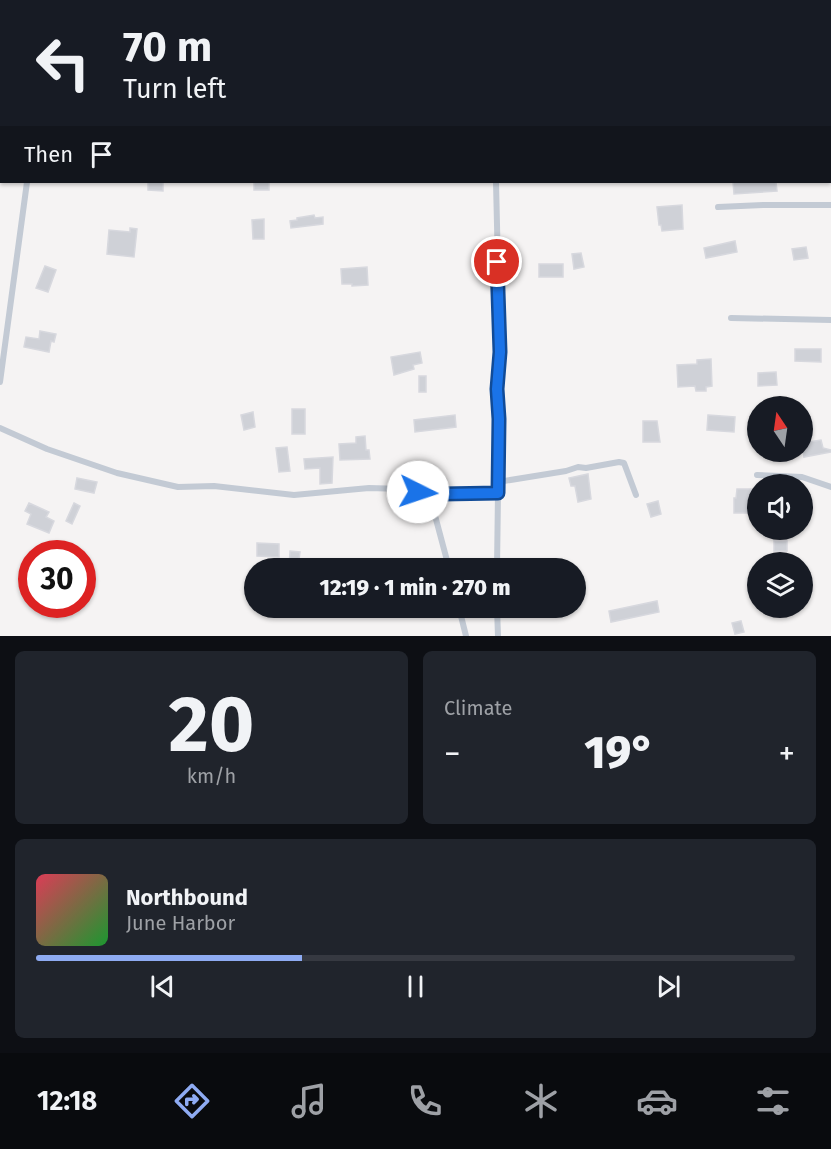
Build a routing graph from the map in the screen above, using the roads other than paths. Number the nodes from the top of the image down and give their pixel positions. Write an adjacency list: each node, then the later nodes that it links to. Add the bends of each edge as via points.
1 (27, 183): 7 (street)
2 (496, 183): 10 (street)
3 (831, 205): 4 (street)
4 (718, 207)
5 (731, 318): 6 (street)
6 (831, 320)
7 (0, 382)
8 (0, 428): 12 (street, via 117,473 178,487 214,486 294,495 369,488)
9 (813, 481): 11 (street)
10 (498, 482): 13 (street); 14 (street, via 620,462 627,467)
11 (831, 487)
12 (429, 493): 13 (street); 15 (street)
13 (498, 493): 16 (street)
14 (636, 495)
15 (446, 558)
16 (497, 558)
17 (462, 618): 19 (street)
18 (497, 618): 20 (street)
19 (466, 636)
20 (498, 636)

